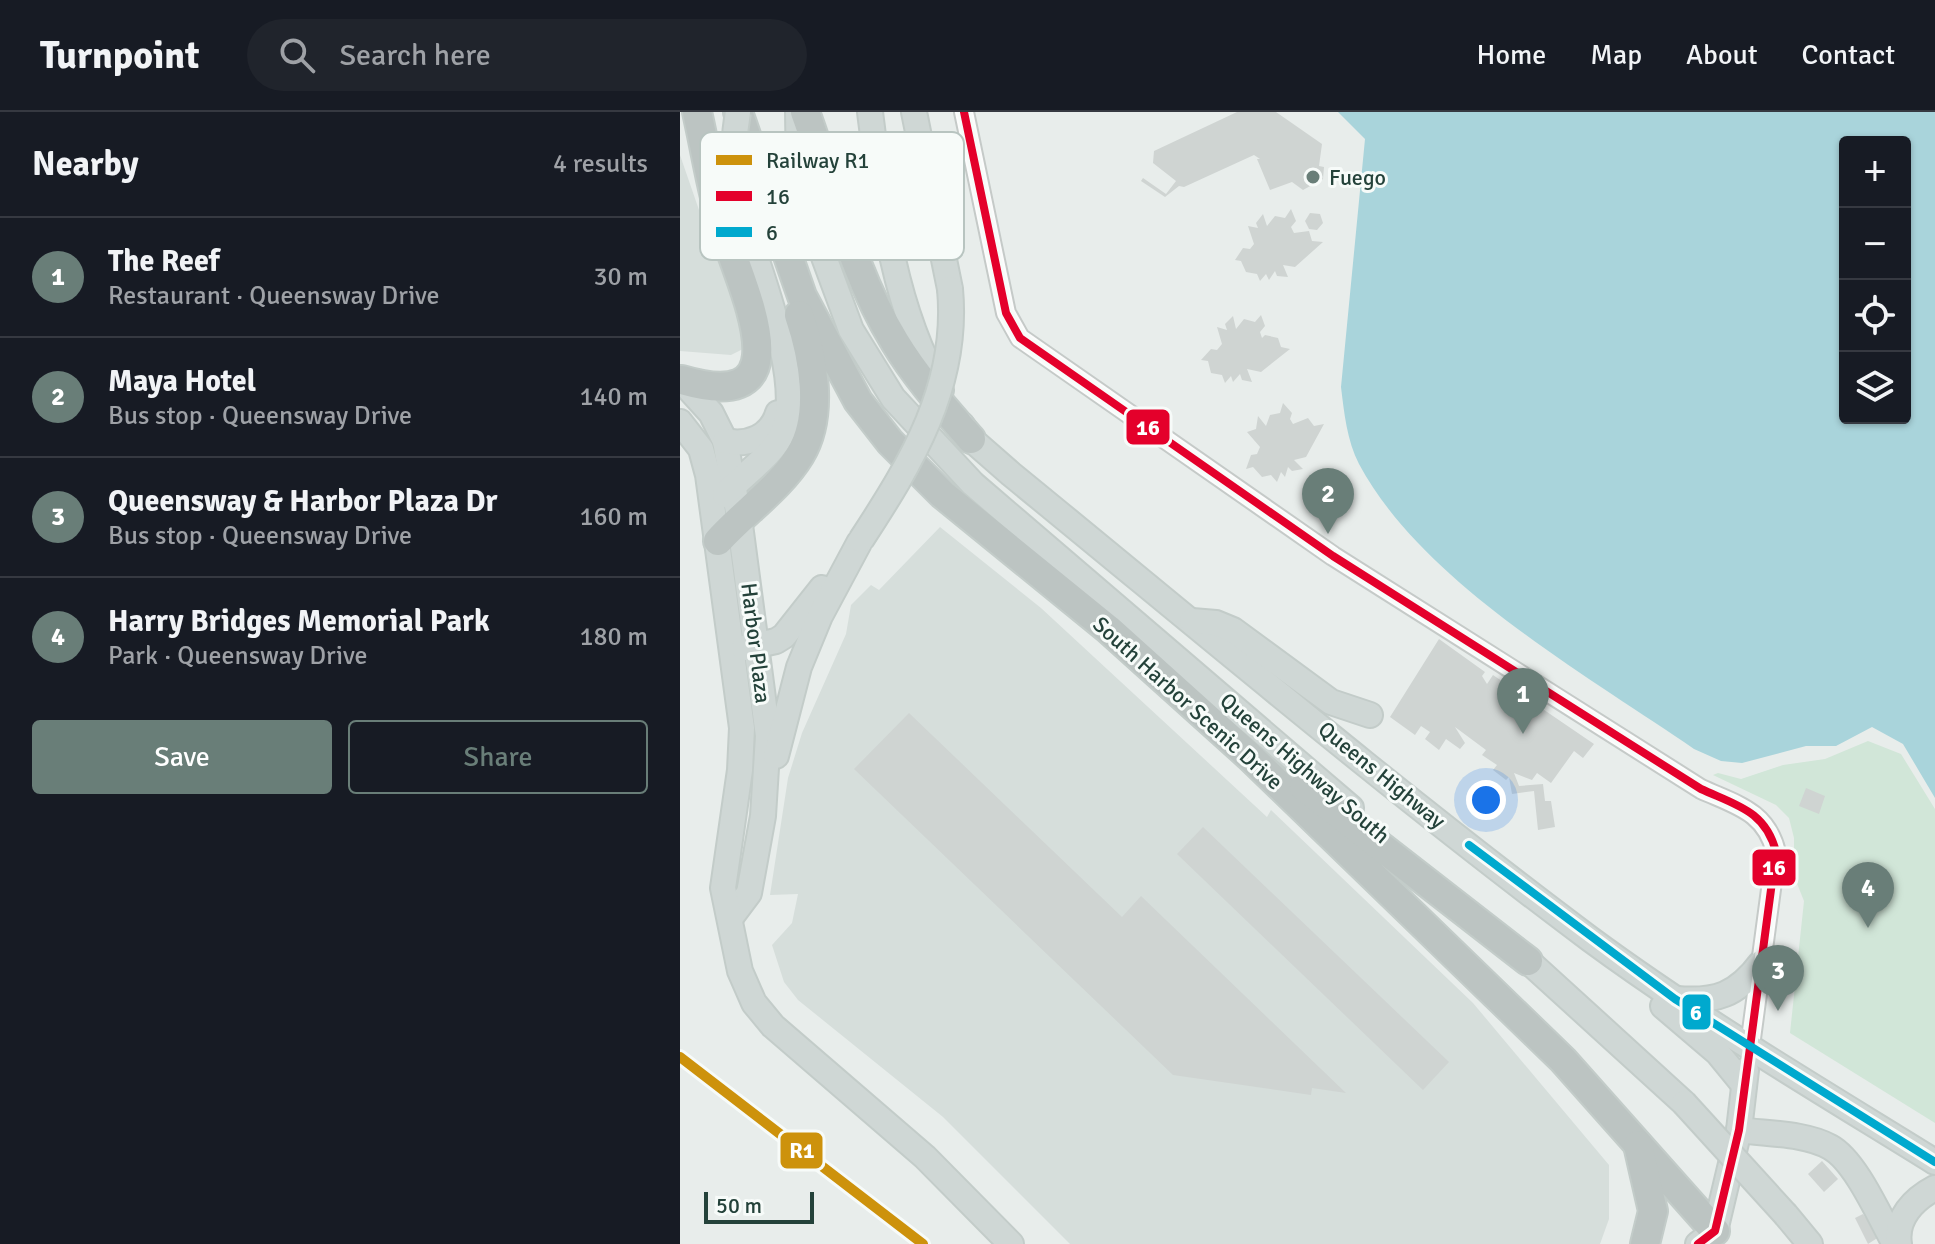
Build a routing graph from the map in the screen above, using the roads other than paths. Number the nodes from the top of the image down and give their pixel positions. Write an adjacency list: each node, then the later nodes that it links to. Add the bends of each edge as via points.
1 (697, 112): 8 (highway)
2 (738, 112): 9 (main road, bridge); 10 (highway, South Harbor Scenic Drive)
3 (798, 112): 11 (main road, Queens Highway South)
4 (805, 112): 12 (highway)
5 (870, 112): 13 (main road, Queens Highway)
6 (914, 112): 14 (main road, bridge)
7 (964, 112): 40 (street, via 1006,313 1020,338 1333,556 1701,789 1764,822 1776,852)
8 (701, 132)
9 (736, 132)
10 (744, 132)
11 (798, 132)
12 (812, 132)
13 (873, 132)
14 (918, 132)
15 (734, 260): 24 (highway, via 759,337 755,369 734,387 708,388)
16 (757, 260): 23 (main road, bridge)
17 (778, 260): 29 (highway, via 803,328 813,409 801,454)
18 (790, 260): 34 (highway, South Harbor Scenic Drive, via 809,310 858,401 890,442 942,494)
19 (824, 260): 39 (main road, Queens Highway South, via 851,330 893,398 973,484)
20 (859, 260): 26 (highway, via 894,341)
21 (893, 260): 26 (main road, Queens Highway, via 926,363)
22 (944, 260): 31 (main road, bridge, via 952,313 947,361 932,416)
23 (784, 367): 27 (main road, via 780,404 768,430 752,441); 28 (main road, via 784,431 765,458)
24 (681, 380): 27 (main road, Harbor Plaza, via 711,413)
25 (680, 422): 29 (main road, Harbor Plaza, via 701,449)
26 (971, 439): 32 (main road, Queens Highway)
27 (725, 441): 28 (main road, Harbor Plaza)
28 (734, 484): 29 (main road, Harbor Plaza)
29 (726, 513): 30 (highway); 33 (main road, Harbor Plaza)
30 (718, 541): 33 (main road, Harbor Plaza)
31 (860, 542): 33 (main road, via 794,626 776,641); 36 (main road, via 799,667)
32 (1190, 620): 35 (main road, via 1233,630 1331,702); 37 (main road, Queens Highway)
33 (746, 648): 36 (main road, Harbor Plaza, via 768,736); 38 (main road, Harbor Plaza, via 740,770 723,888)
34 (1171, 683): 39 (highway); 45 (highway, South Harbor Scenic Drive, via 1563,1060)
35 (1370, 715)
36 (763, 816): 38 (main road, Harbor Plaza, via 749,893)
37 (1532, 894): 41 (main road, Queens Highway); 43 (main road, via 1717,1052)
38 (731, 917): 49 (main road, Harbor Plaza, via 740,971 754,1003 773,1026 925,1157)
39 (1528, 961): 51 (main road, Queens Highway South, bridge, via 1684,1103)
40 (1761, 963): 41 (main road, via 1730,995); 42 (street)
41 (1675, 999): 42 (main road, Queens Highway)
42 (1750, 1046): 43 (main road); 46 (main road, Queens Highway)
43 (1744, 1085): 44 (main road)
44 (1739, 1130): 48 (main road); 52 (main road, via 1831,1147 1849,1165)
45 (1638, 1145): 48 (highway, South Harbor Scenic Drive); 50 (highway, via 1653,1211)
46 (1935, 1162)
47 (1935, 1188): 52 (main road, via 1904,1215)
48 (1713, 1240)
49 (1011, 1244)
50 (1645, 1244)
51 (1810, 1244)
52 (1897, 1244)

